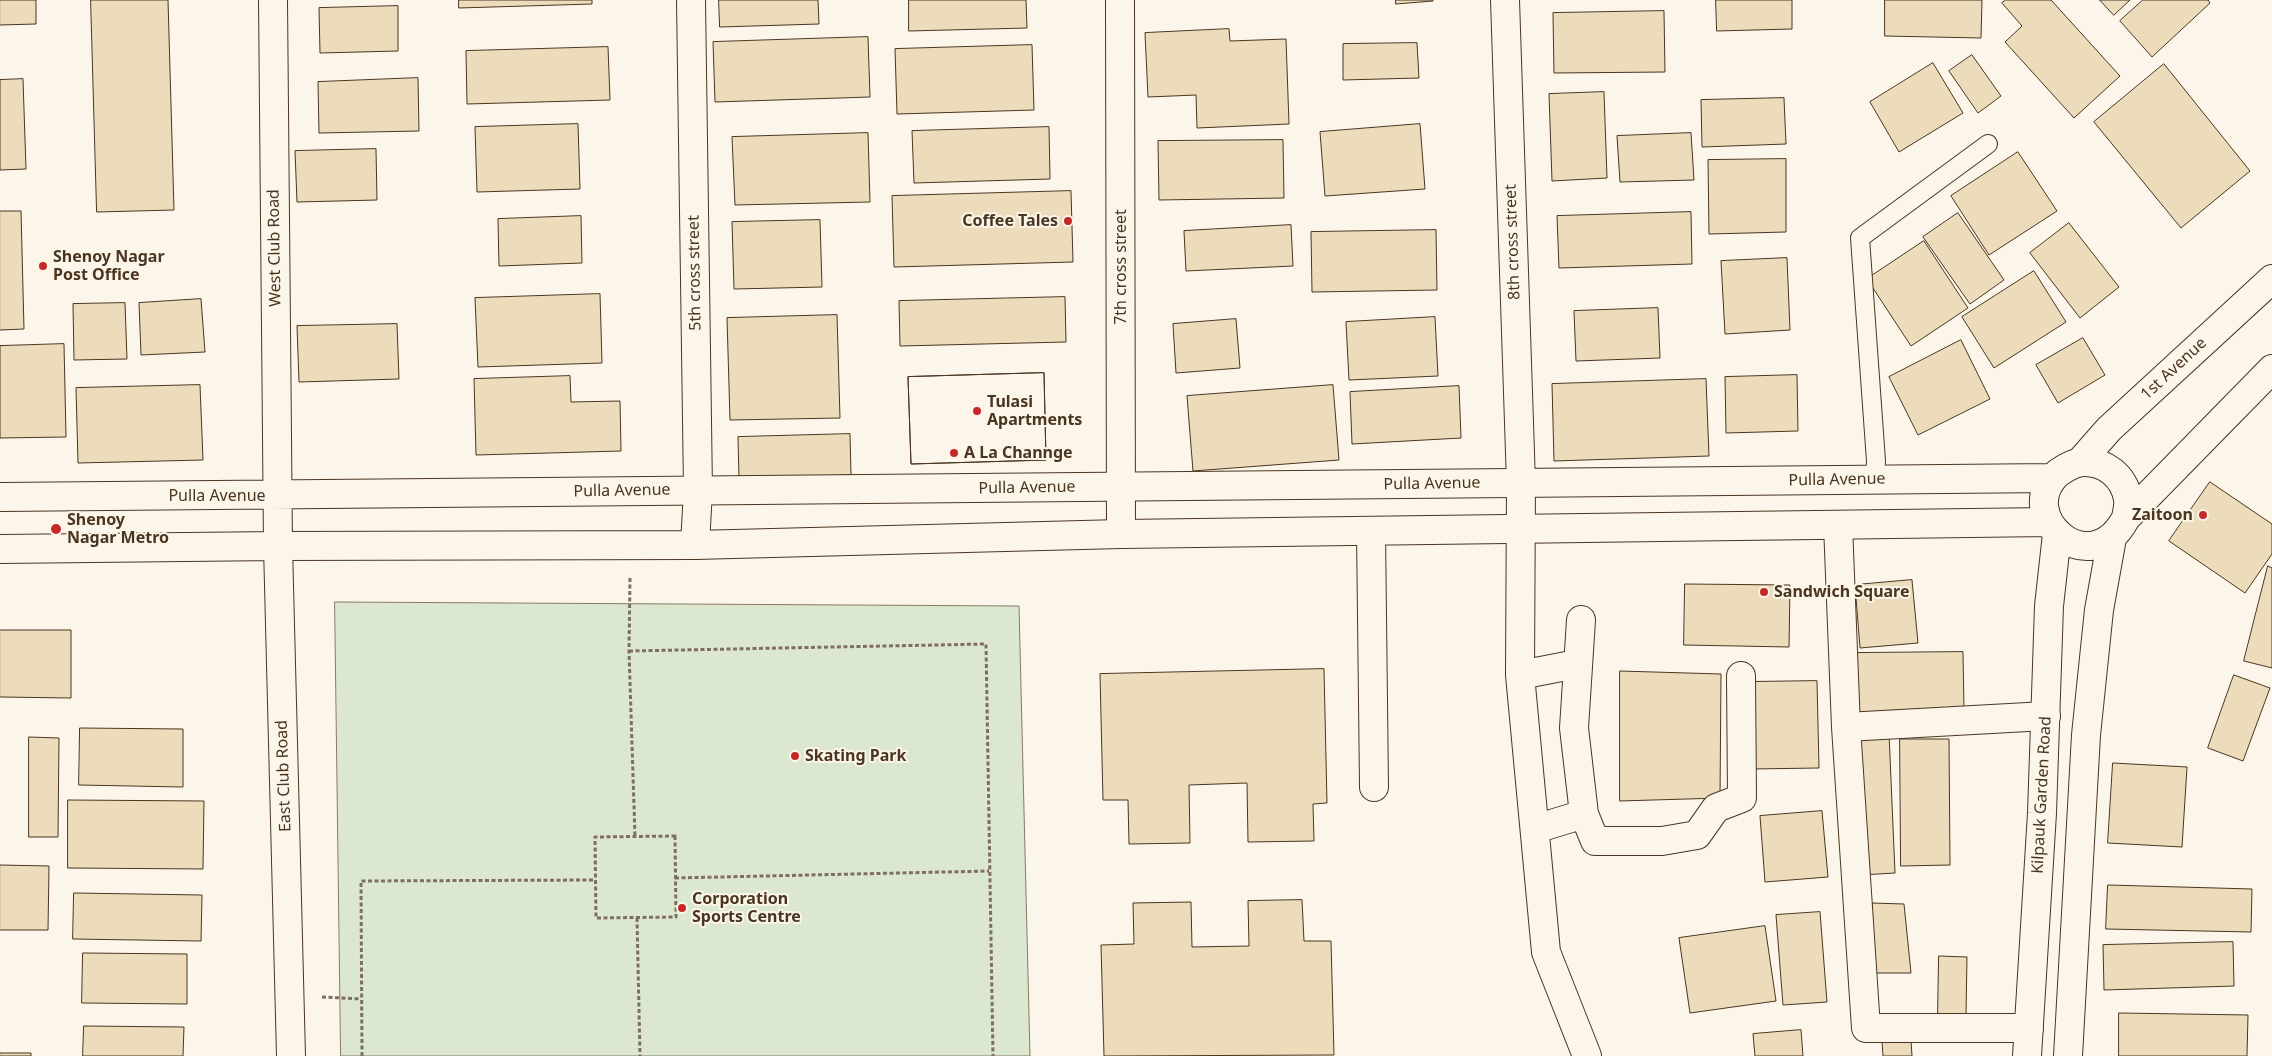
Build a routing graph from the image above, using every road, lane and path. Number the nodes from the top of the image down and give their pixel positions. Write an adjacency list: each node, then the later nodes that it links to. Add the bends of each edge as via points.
1 (273, 0): 14 (street, West Club Road)
2 (691, 0): 13 (street, 5th cross street)
3 (1120, 0): 12 (street, 7th cross street)
4 (1505, 0): 11 (street, 8th cross street)
5 (1988, 144): 10 (lane, via 1860,238)
6 (2272, 279): 8 (street, 1st Avenue, via 2109,429)
7 (2272, 369): 18 (street)
8 (2080, 462): 9 (street); 18 (street, via 2097,463 2112,471 2124,484 2129,500)
9 (2053, 478): 10 (street, Pulla Avenue); 17 (street, via 2046,492 2044,507)
10 (1875, 479): 11 (street, Pulla Avenue)
11 (1521, 483): 12 (street, Pulla Avenue); 19 (street, 8th cross street)
12 (1122, 487): 13 (street, Pulla Avenue); 21 (street, 7th cross street)
13 (698, 490): 14 (street, Pulla Avenue); 22 (street, 5th cross street)
14 (278, 495): 15 (street, Pulla Avenue); 23 (street, East Club Road)
15 (0, 498)
16 (1838, 525): 17 (street); 19 (street); 32 (street)
17 (2053, 528): 18 (street, via 2069,543 2084,546 2099,545); 31 (street, Kilpauk Garden Road)
18 (2120, 528): 48 (street, via 2099,610 2086,735)
19 (1522, 529): 20 (street); 29 (street, 8th cross street)
20 (1371, 531): 21 (street); 33 (street)
21 (1121, 534): 22 (street)
22 (695, 545): 23 (street)
23 (278, 546): 24 (street); 42 (street, East Club Road)
24 (0, 549)
25 (630, 576): 27 (path)
26 (1581, 620): 28 (street)
27 (629, 651): 36 (path); 37 (path, via 986,644)
28 (1577, 664): 29 (street); 34 (street, via 1574,728)
29 (1520, 675): 35 (street, 8th cross street)
30 (1742, 676): 34 (street, via 1742,798 1716,808 1697,835 1662,841 1595,841)
31 (2046, 716): 32 (street); 41 (street, Kilpauk Garden Road)
32 (1846, 727): 41 (street, via 1866,1028)
33 (1374, 787)
34 (1584, 814): 35 (street)
35 (1535, 828): 46 (street, 8th cross street, via 1546,952)
36 (635, 837): 38 (path, via 675,836); 39 (path, via 595,837)
37 (988, 872): 38 (path); 45 (path)
38 (675, 878): 40 (path, via 676,917)
39 (596, 880): 40 (path, via 596,918); 43 (path, via 361,881)
40 (636, 918): 44 (path)
41 (2029, 1028): 47 (street, Kilpauk Garden Road)
42 (291, 1056)
43 (362, 1056)
44 (640, 1056)
45 (993, 1056)
46 (1587, 1056)
47 (2027, 1056)
48 (2068, 1056)

